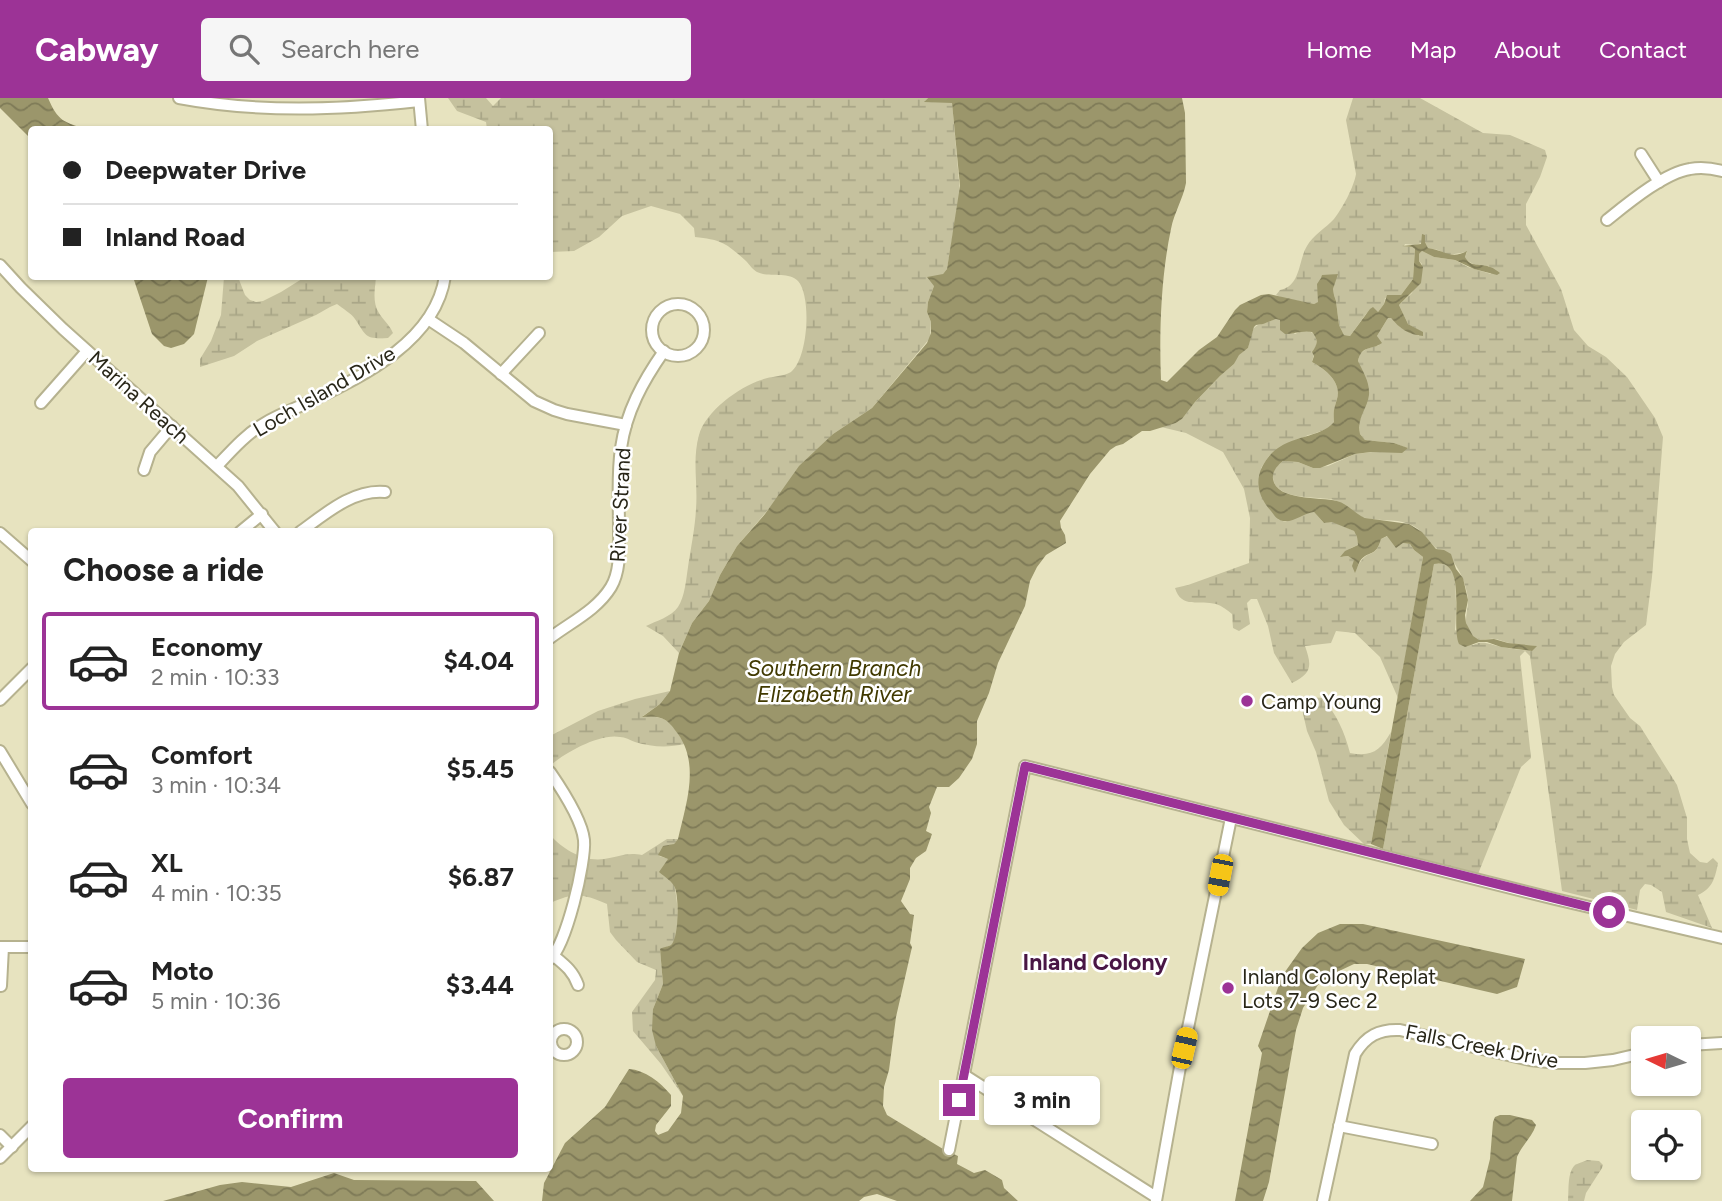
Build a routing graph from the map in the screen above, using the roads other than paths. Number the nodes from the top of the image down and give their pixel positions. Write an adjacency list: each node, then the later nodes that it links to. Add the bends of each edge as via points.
1 (185, 99): 2 (street, via 295,110)
2 (419, 99): 3 (street)
3 (422, 126)
4 (1641, 154): 6 (street)
5 (1722, 171): 6 (street, via 1688,169)
6 (1659, 182): 7 (street)
7 (1607, 220)
8 (2, 272): 12 (street, Marina Reach)
9 (444, 280): 10 (street, Loch Island Drive)
10 (428, 319): 14 (street); 18 (street, Loch Island Drive, via 397,351 265,423)
11 (539, 333): 14 (street)
12 (87, 351): 15 (street); 17 (street, Marina Reach)
13 (664, 351): 13 (street, via 677,356 700,345 704,325 693,309 674,304 657,315 653,335); 16 (street, River Strand, via 645,378)
14 (501, 374): 16 (street, via 534,401 554,410)
15 (41, 403)
16 (626, 425): 27 (street, River Strand, via 614,580 598,603)
17 (172, 426): 18 (street, Marina Reach); 19 (street, via 150,452)
18 (217, 466): 21 (street, Marina Reach)
19 (144, 470)
20 (385, 492): 24 (street, via 355,496)
21 (262, 514): 22 (street); 23 (street, Marina Reach)
22 (245, 528)
23 (272, 528)
24 (305, 528)
25 (0, 533): 26 (street)
26 (28, 558)
27 (553, 631)
28 (28, 672): 29 (street)
29 (0, 700)
30 (0, 751): 32 (street)
31 (553, 776): 37 (street, via 584,837 572,908)
32 (28, 795)
33 (1231, 818): 34 (street); 44 (street, via 1025,766); 52 (street)
34 (1722, 938)
35 (2, 947): 36 (street); 40 (street)
36 (28, 947)
37 (553, 955)
38 (553, 958): 39 (street, via 568,967)
39 (578, 985)
40 (1, 986)
41 (1722, 1043): 42 (street)
42 (1701, 1044)
43 (1631, 1056): 45 (street, Falls Creek Drive, via 1557,1063 1389,1029 1369,1037 1355,1054)
44 (964, 1075): 50 (street); 52 (street)
45 (1339, 1126): 48 (street); 53 (street, Falls Creek Drive)
46 (28, 1130): 49 (street)
47 (0, 1135): 49 (street)
48 (1432, 1144)
49 (12, 1147): 51 (street)
50 (949, 1150)
51 (0, 1158)
52 (1156, 1199)
53 (1323, 1201)

